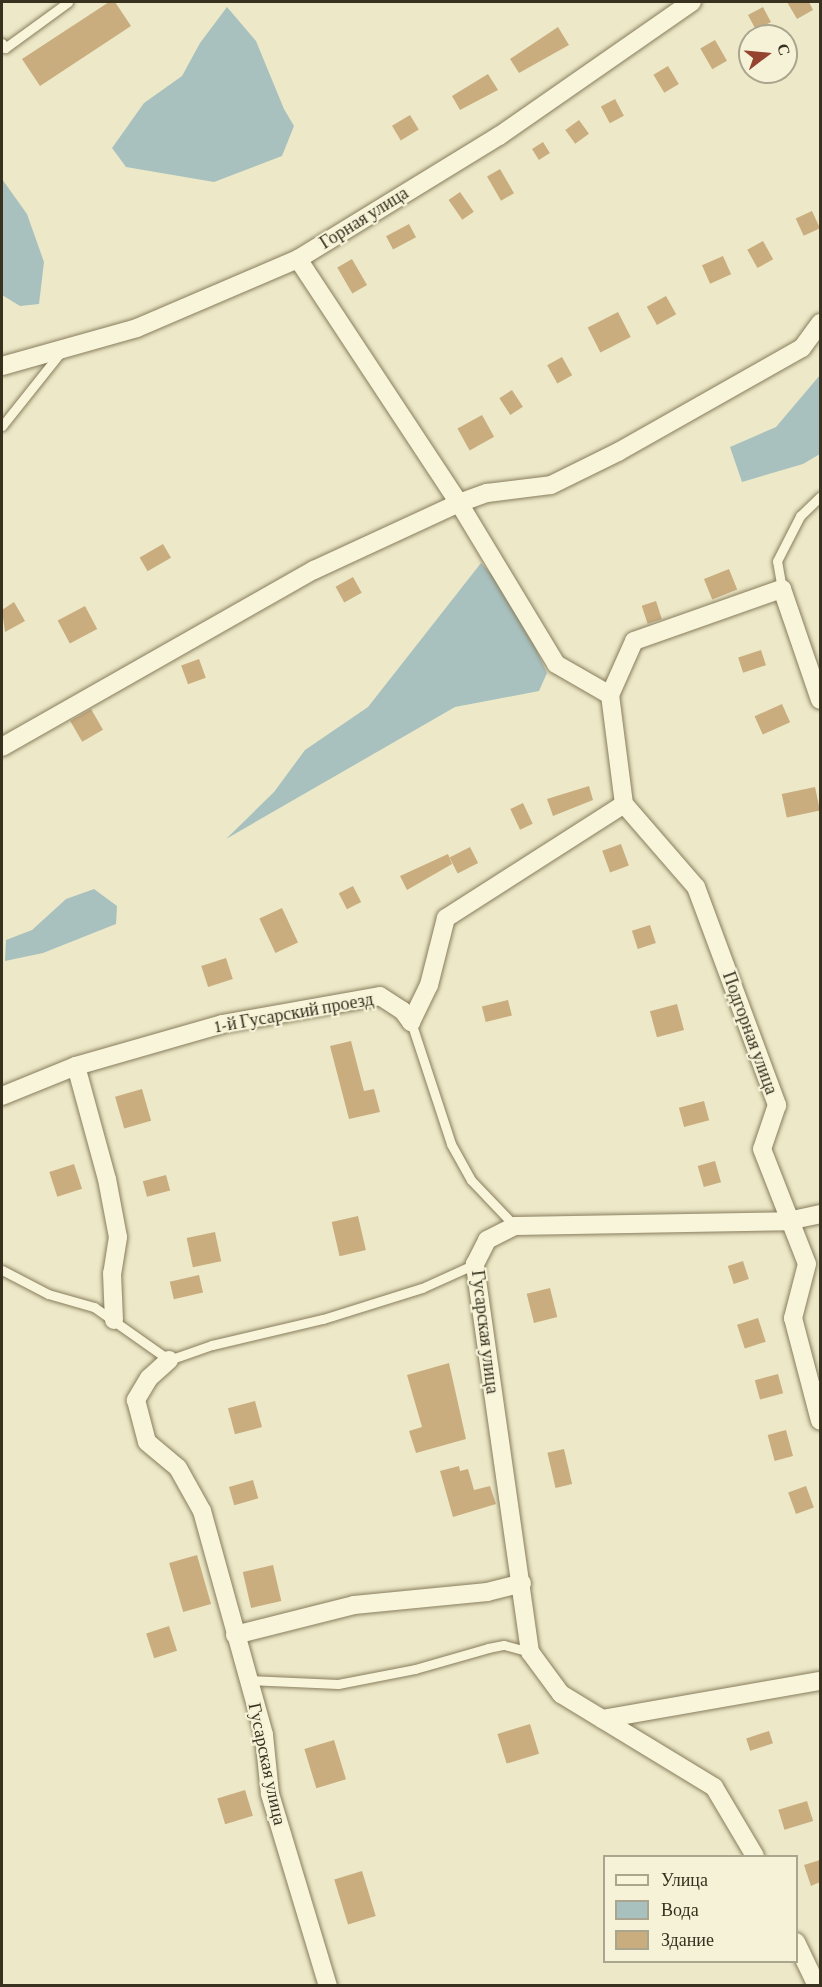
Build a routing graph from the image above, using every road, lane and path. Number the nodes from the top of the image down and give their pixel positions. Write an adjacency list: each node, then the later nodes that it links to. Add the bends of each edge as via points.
1 (68, 2): 3 (lane, via 5,48)
2 (683, 4): 4 (street, Горная улица, via 499,136)
3 (2, 43)
4 (298, 260): 6 (street, Горная улица, via 137,328); 10 (street)
5 (820, 323): 10 (street, via 802,348 618,452 551,485 487,493)
6 (63, 348): 7 (street, Горная улица); 8 (lane)
7 (2, 366)
8 (2, 426)
9 (820, 497): 11 (lane, via 800,516 777,561)
10 (459, 503): 12 (street, via 556,664); 14 (street, via 314,570)
11 (782, 589): 12 (street, via 634,640); 13 (street)
12 (610, 695): 15 (street)
13 (820, 700)
14 (2, 747)
15 (624, 804): 16 (street, via 446,918 429,985); 20 (street, Подгорная улица, via 696,887 777,1105 762,1149)
16 (411, 1022): 17 (street, 1-й Гусарский проезд, via 403,1011 380,996 222,1024); 21 (lane, via 451,1144 471,1180)
17 (76, 1066): 18 (street, 1-й Гусарский проезд); 24 (street, via 107,1179 118,1237 112,1273)
18 (2, 1096)
19 (820, 1214): 20 (street)
20 (788, 1221): 21 (street); 26 (street, Подгорная улица, via 807,1264 793,1318)
21 (515, 1226): 22 (street, Гусарская улица, via 487,1240)
22 (474, 1264): 25 (lane, via 422,1288); 27 (street, Гусарская улица)
23 (2, 1270): 24 (lane, via 48,1294 94,1307)
24 (114, 1320): 25 (lane, via 144,1346)
25 (169, 1360): 28 (street, Гусарская улица, via 149,1378 136,1400 147,1442 178,1468 202,1511)
26 (820, 1421)
27 (522, 1583): 28 (street, via 487,1592 354,1605); 29 (street, Гусарская улица)
28 (235, 1635): 30 (street, Гусарская улица)
29 (530, 1653): 30 (lane, via 504,1645 415,1669 338,1684); 32 (street, via 561,1694)
30 (248, 1680): 35 (street, Гусарская улица, via 264,1735 270,1794)
31 (820, 1681): 32 (street)
32 (602, 1719): 33 (street, via 714,1787)
33 (754, 1855)
34 (798, 1946): 36 (street)
35 (328, 1986)
36 (817, 1986)

